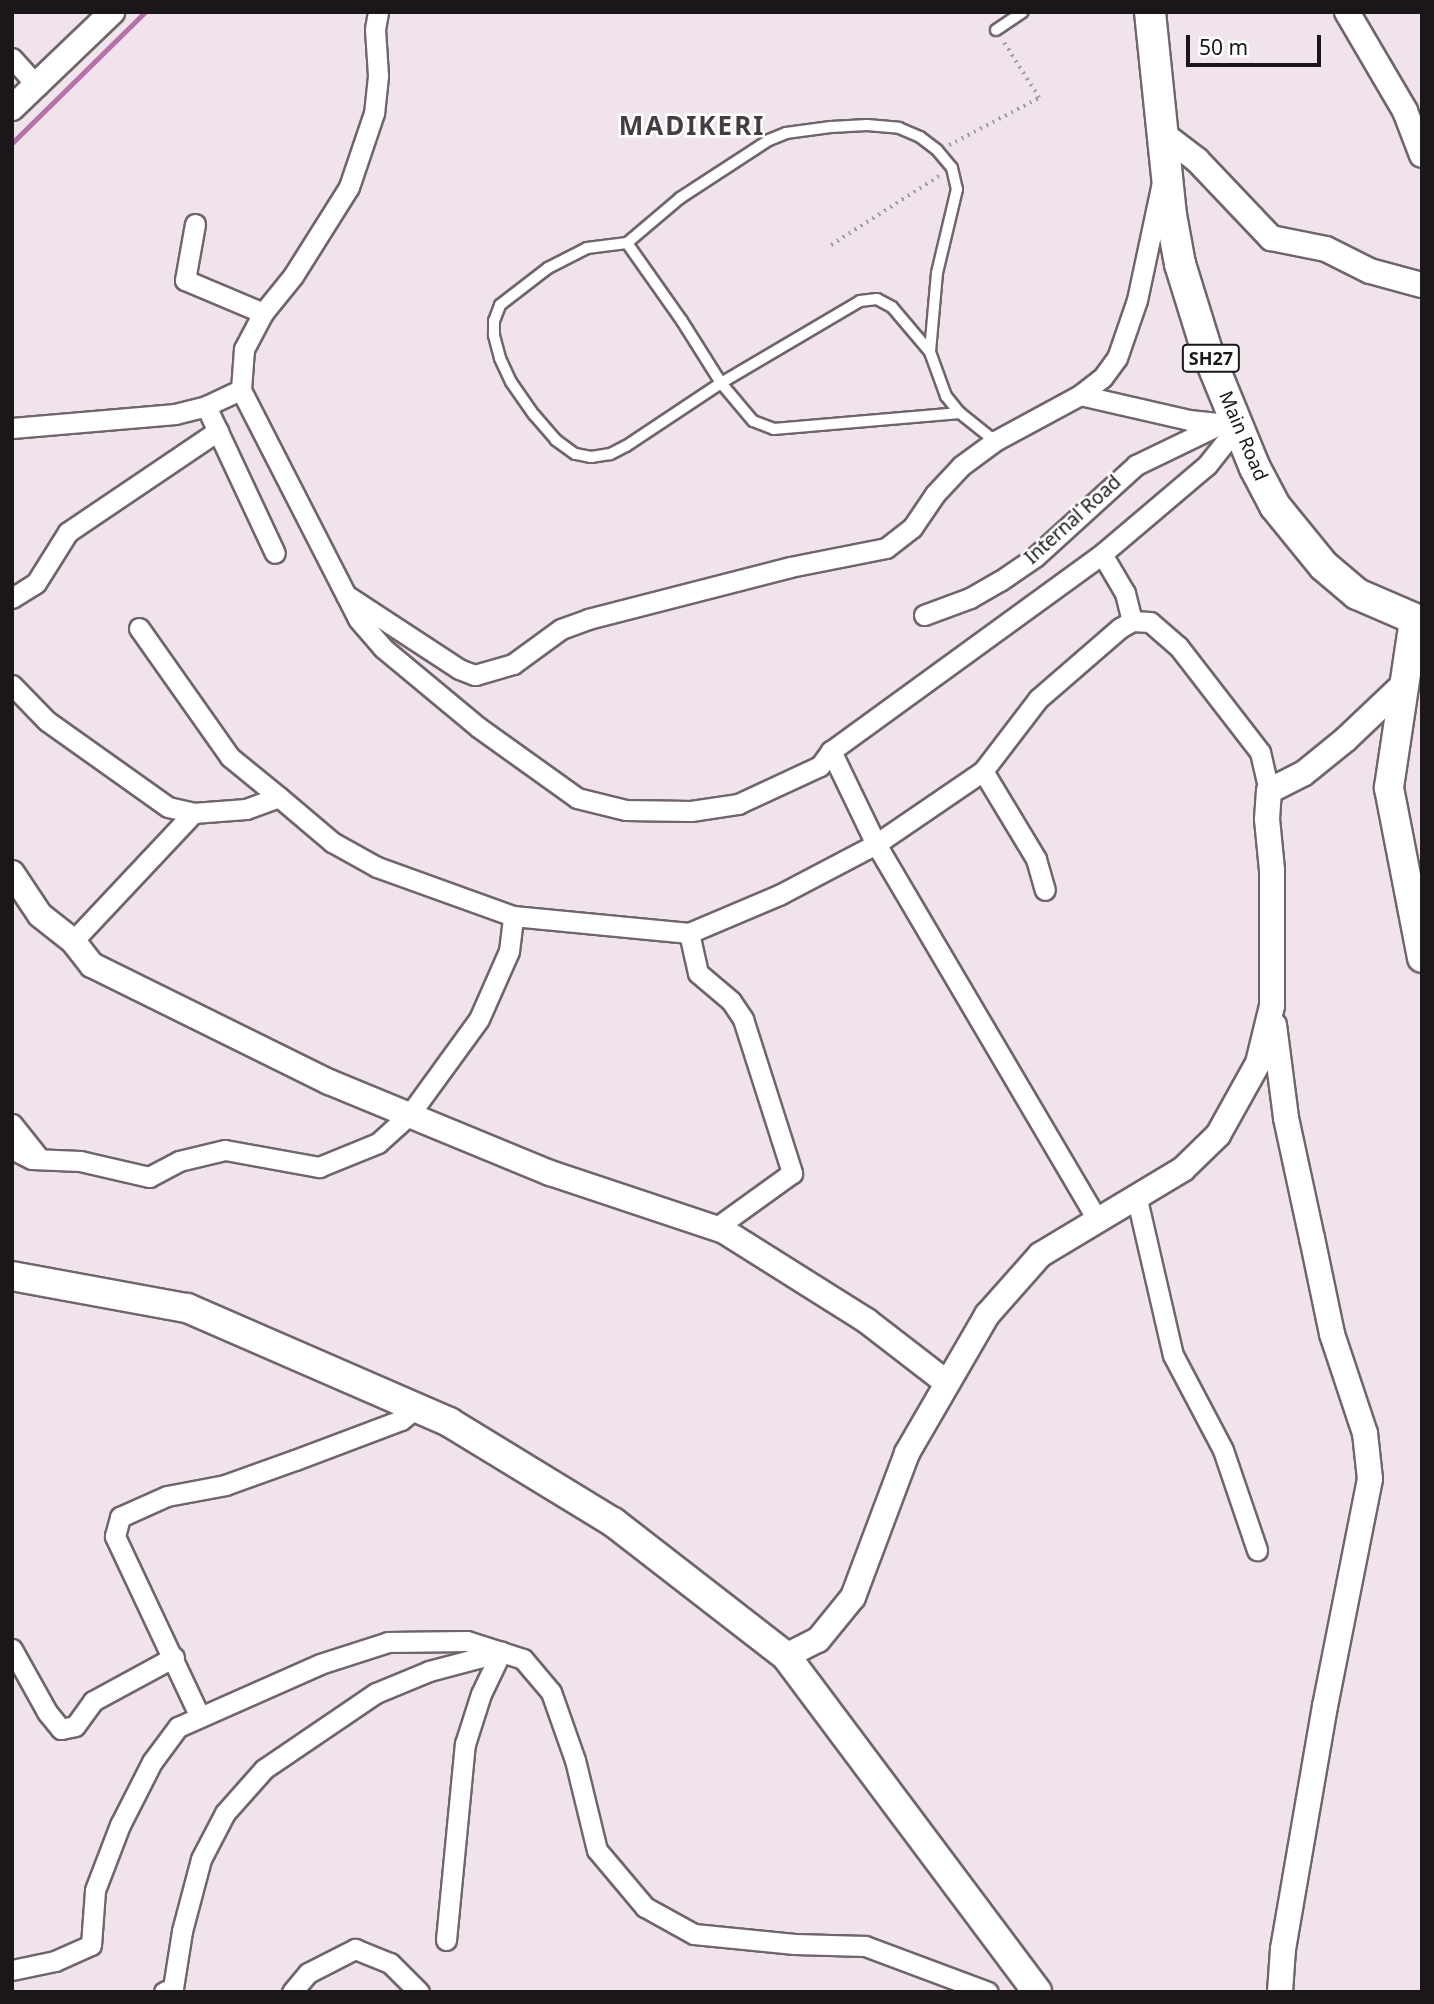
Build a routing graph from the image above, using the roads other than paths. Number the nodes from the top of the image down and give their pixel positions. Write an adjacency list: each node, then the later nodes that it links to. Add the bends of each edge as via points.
1 (112, 12): 8 (street)
2 (378, 12): 15 (street, via 374,113 349,187 293,276)
3 (1023, 12): 6 (lane)
4 (1150, 12): 10 (main road, Main Road / SH27)
5 (1347, 12): 11 (street, via 1405,111)
6 (996, 30)
7 (12, 58): 8 (street)
8 (37, 86): 9 (street)
9 (12, 108)
10 (1164, 148): 14 (street, via 1197,160 1272,238 1326,249 1370,271); 19 (street, via 1140,289 1126,336 1103,377); 22 (main road, Main Road / SH27, via 1180,264)
11 (1422, 155)
12 (195, 224): 15 (street, via 185,280)
13 (627, 243): 16 (lane, via 710,178 769,140 786,133 867,125 899,128 937,150 952,168 957,190 937,273); 17 (lane); 17 (lane, via 587,248 567,257 500,305 494,335 511,382 556,440 575,454 591,457 626,446)
14 (1422, 285)
15 (263, 313): 18 (street, via 244,349)
16 (930, 352): 17 (lane, via 892,307 877,299 860,301); 21 (lane, via 946,396)
17 (721, 383): 21 (lane, via 753,421 774,429)
18 (241, 390): 20 (street); 28 (street)
19 (1080, 396): 22 (street); 25 (street)
20 (206, 406): 23 (street, via 174,414); 24 (street)
21 (960, 414): 25 (lane)
22 (1230, 425): 27 (street, via 1207,465); 30 (street, Internal Road, via 1136,465 1044,550 970,598); 31 (main road, Main Road / SH27, via 1275,506 1324,566 1357,594)
23 (12, 428)
24 (218, 431): 26 (street); 29 (street, via 68,532 36,583)
25 (995, 441): 28 (street, via 961,466 934,494 912,528 886,548 790,567 588,619 561,629 529,654 494,672 475,675 459,669)
26 (275, 553)
27 (1102, 555): 32 (street, via 1125,593); 36 (street)
28 (345, 594): 36 (street, via 358,619 383,648 478,727 577,798 626,810 691,811 738,804 820,766)
29 (12, 598)
30 (924, 615)
31 (1419, 615): 34 (main road)
32 (1132, 621): 37 (street, via 1038,699); 38 (street, via 1150,622 1178,646 1260,752)
33 (139, 628): 39 (street, via 230,758)
34 (1405, 683): 38 (street, via 1303,774); 47 (main road, via 1389,788)
35 (12, 685): 40 (street, via 47,720 109,768 168,807)
36 (831, 751): 41 (street)
37 (983, 771): 41 (street); 43 (street, via 1036,859)
38 (1269, 791): 48 (street)
39 (279, 797): 40 (street, via 246,809); 44 (street, via 332,842 377,867)
40 (193, 813): 46 (street)
41 (876, 844): 45 (street, via 779,895); 54 (street)
42 (12, 873): 46 (street, via 40,915)
43 (1045, 890)
44 (513, 916): 45 (street); 49 (street, via 509,951 479,1019)
45 (689, 933): 55 (street, via 698,973 731,1001 743,1019 792,1173)
46 (72, 942): 49 (street, via 92,965 329,1082)
47 (1422, 958)
48 (1272, 1006): 53 (street, via 1258,1063 1218,1135 1183,1169); 72 (street, via 1286,1118 1332,1334 1365,1433 1370,1479 1325,1706 1283,1949)
49 (410, 1114): 52 (street, via 378,1143 319,1167 225,1150 179,1161 149,1177 80,1161); 55 (street, via 550,1173)
50 (12, 1125): 52 (street)
51 (12, 1149): 52 (street)
52 (40, 1159)
53 (1136, 1195): 54 (street); 59 (street, via 1174,1354 1223,1450)
54 (1096, 1218): 57 (street, via 1040,1255 987,1315)
55 (717, 1227): 57 (street, via 867,1321)
56 (12, 1276): 58 (main road, via 187,1308)
57 (946, 1382): 62 (street, via 907,1453 853,1597 818,1640)
58 (416, 1408): 62 (main road, via 449,1422 613,1522); 63 (street, via 401,1420 295,1460 225,1485 167,1496 120,1517 115,1536)
59 (1257, 1550)
60 (12, 1649): 63 (street, via 61,1729 75,1726 93,1701)
61 (500, 1652): 64 (street, via 467,1641 388,1642 320,1664); 65 (street, via 465,1744); 67 (street, via 429,1671 376,1693 264,1769 225,1812 201,1859 173,1988); 70 (street, via 523,1660 551,1692 575,1760 597,1850 645,1907 694,1934 865,1946)
62 (786, 1656): 71 (main road)
63 (174, 1657): 64 (street)
64 (200, 1717): 66 (street, via 178,1727 152,1762 120,1825 95,1890 91,1945 55,1961)
65 (446, 1940)
66 (12, 1970)
67 (164, 1992)
68 (292, 1992): 69 (street, via 308,1973 355,1949 390,1963)
69 (419, 1992)
70 (988, 1992)
71 (1037, 1992)
72 (1280, 1992)

